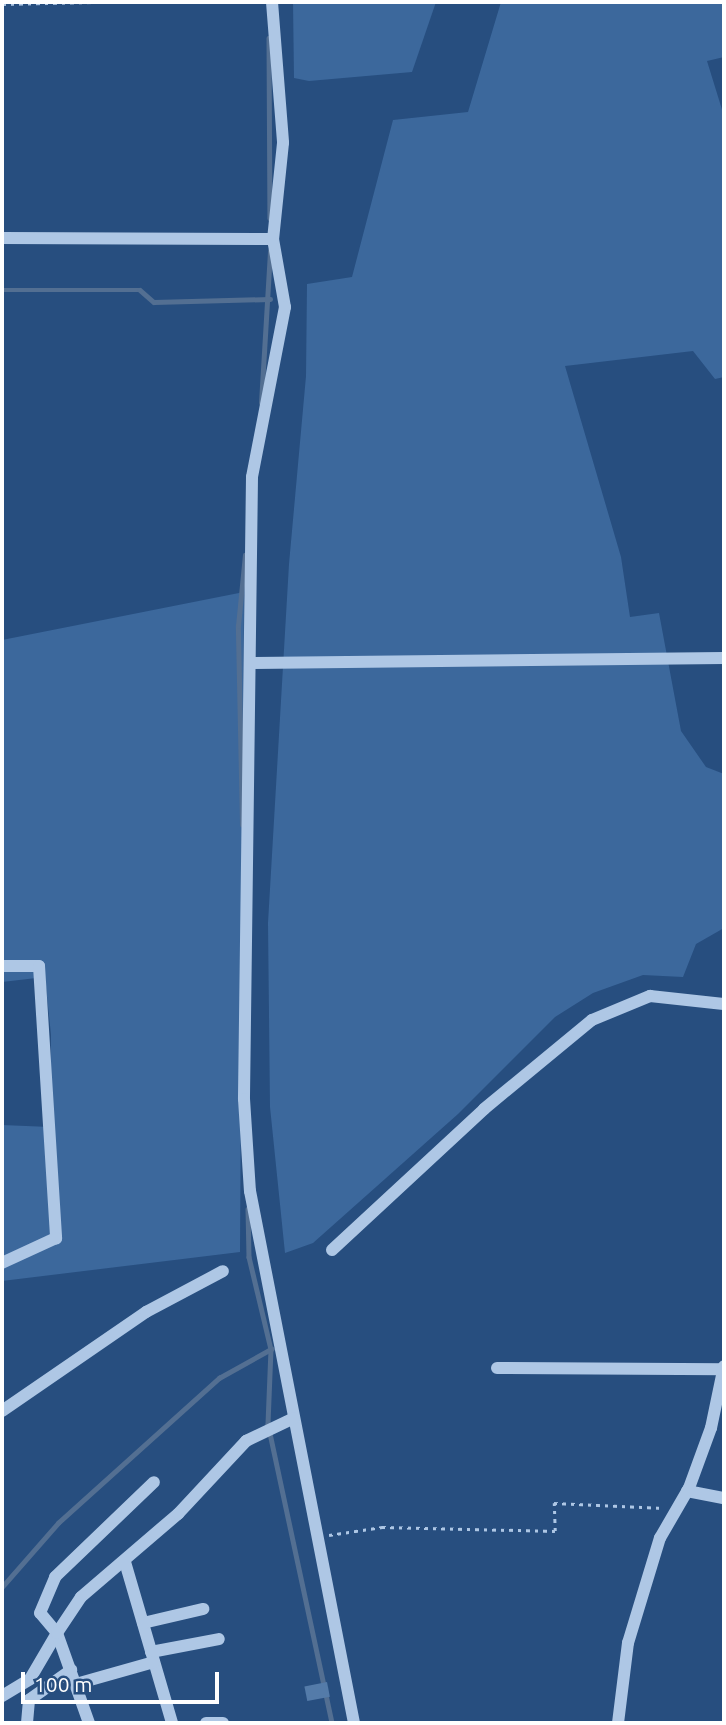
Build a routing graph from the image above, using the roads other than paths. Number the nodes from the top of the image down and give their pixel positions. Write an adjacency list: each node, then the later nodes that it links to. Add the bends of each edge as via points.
1 (272, 2): 3 (street, via 283,143)
2 (2, 238): 3 (street)
3 (273, 239): 5 (street, via 283,296 253,477)
4 (724, 658): 5 (street)
5 (251, 663): 14 (street, via 244,1098 250,1191)
6 (2, 966): 9 (street, via 39,966 56,1238)
7 (724, 1003): 8 (street, via 650,996 592,1020 484,1109)
8 (332, 1250)
9 (2, 1263)
10 (223, 1271): 13 (street, via 146,1311)
11 (497, 1368): 12 (street)
12 (724, 1368): 16 (street, via 711,1428)
13 (2, 1411)
14 (294, 1418): 18 (street, via 246,1441); 32 (street, via 343,1647)
15 (153, 1482): 21 (street, via 55,1577 40,1613)
16 (687, 1490): 17 (street); 33 (street, via 660,1538 628,1643)
17 (724, 1498)
18 (125, 1562): 20 (street); 21 (street, via 81,1597)
19 (203, 1609): 20 (street)
20 (142, 1623): 23 (street)
21 (57, 1633): 24 (street); 26 (street, via 30,1679)
22 (219, 1639): 23 (street)
23 (152, 1657): 25 (street); 29 (street)
24 (71, 1670): 25 (street); 27 (street, via 29,1700)
25 (76, 1684): 28 (street)
26 (2, 1696)
27 (27, 1723)
28 (89, 1723)
29 (172, 1723)
30 (206, 1723): 31 (street)
31 (223, 1723)
32 (354, 1723)
33 (618, 1723)

